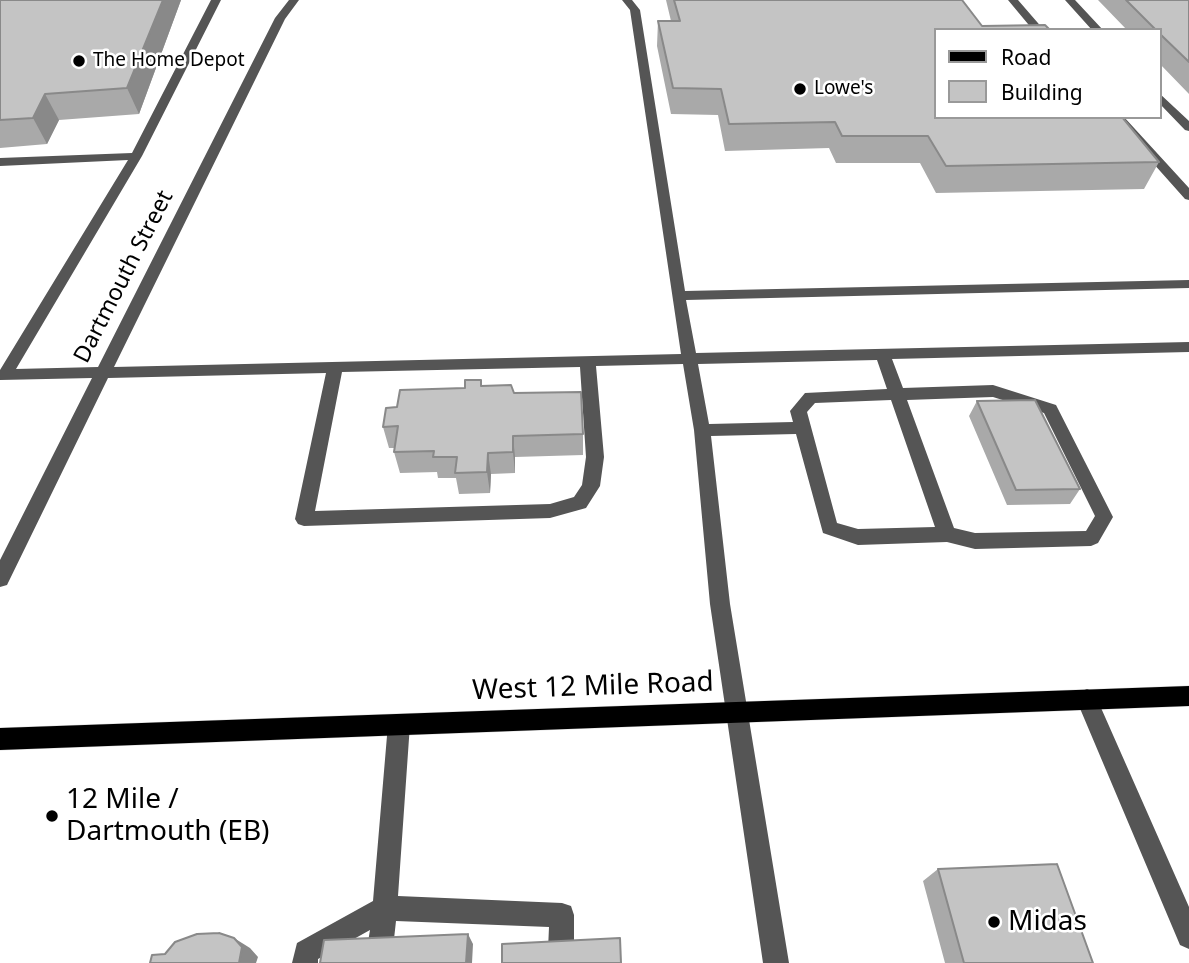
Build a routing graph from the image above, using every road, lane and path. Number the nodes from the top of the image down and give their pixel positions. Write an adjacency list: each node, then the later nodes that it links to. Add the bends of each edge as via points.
1 (216, 0): 11 (street)
2 (295, 0): 21 (street, Dartmouth Street, via 280,18)
3 (627, 0): 15 (street, via 635,10)
4 (1013, 0): 6 (street)
5 (1070, 0): 7 (street)
6 (1037, 28)
7 (1096, 28)
8 (1161, 98): 10 (street)
9 (1120, 119): 13 (street)
10 (1189, 128)
11 (136, 156): 12 (street); 22 (street)
12 (0, 162)
13 (1189, 197)
14 (1189, 284): 15 (street)
15 (679, 296): 18 (street)
16 (1189, 347): 17 (street)
17 (883, 355): 18 (street); 23 (street)
18 (690, 360): 19 (street); 25 (street)
19 (588, 362): 20 (street); 20 (street, via 595,457 591,486 580,503 550,511 303,519)
20 (335, 369): 21 (street)
21 (103, 373): 22 (street); 27 (street, Dartmouth Street)
22 (2, 375)
23 (898, 394): 24 (street, via 811,397 798,411); 26 (street); 26 (street, via 993,391 1051,410 1104,517 1091,538 975,541)
24 (803, 428): 25 (street); 26 (street, via 829,528 858,537)
25 (702, 430): 30 (street, via 720,604)
26 (947, 534)
27 (0, 579)
28 (1189, 695): 29 (main road, West 12 Mile Road)
29 (1087, 699): 30 (main road, West 12 Mile Road); 34 (street)
30 (739, 710): 31 (main road, West 12 Mile Road); 38 (street)
31 (399, 724): 32 (main road, West 12 Mile Road); 33 (street)
32 (0, 739)
33 (385, 908): 35 (street); 36 (street, via 562,915); 37 (street, via 306,953)
34 (1189, 936)
35 (380, 948)
36 (561, 950)
37 (305, 963)
38 (776, 963)

